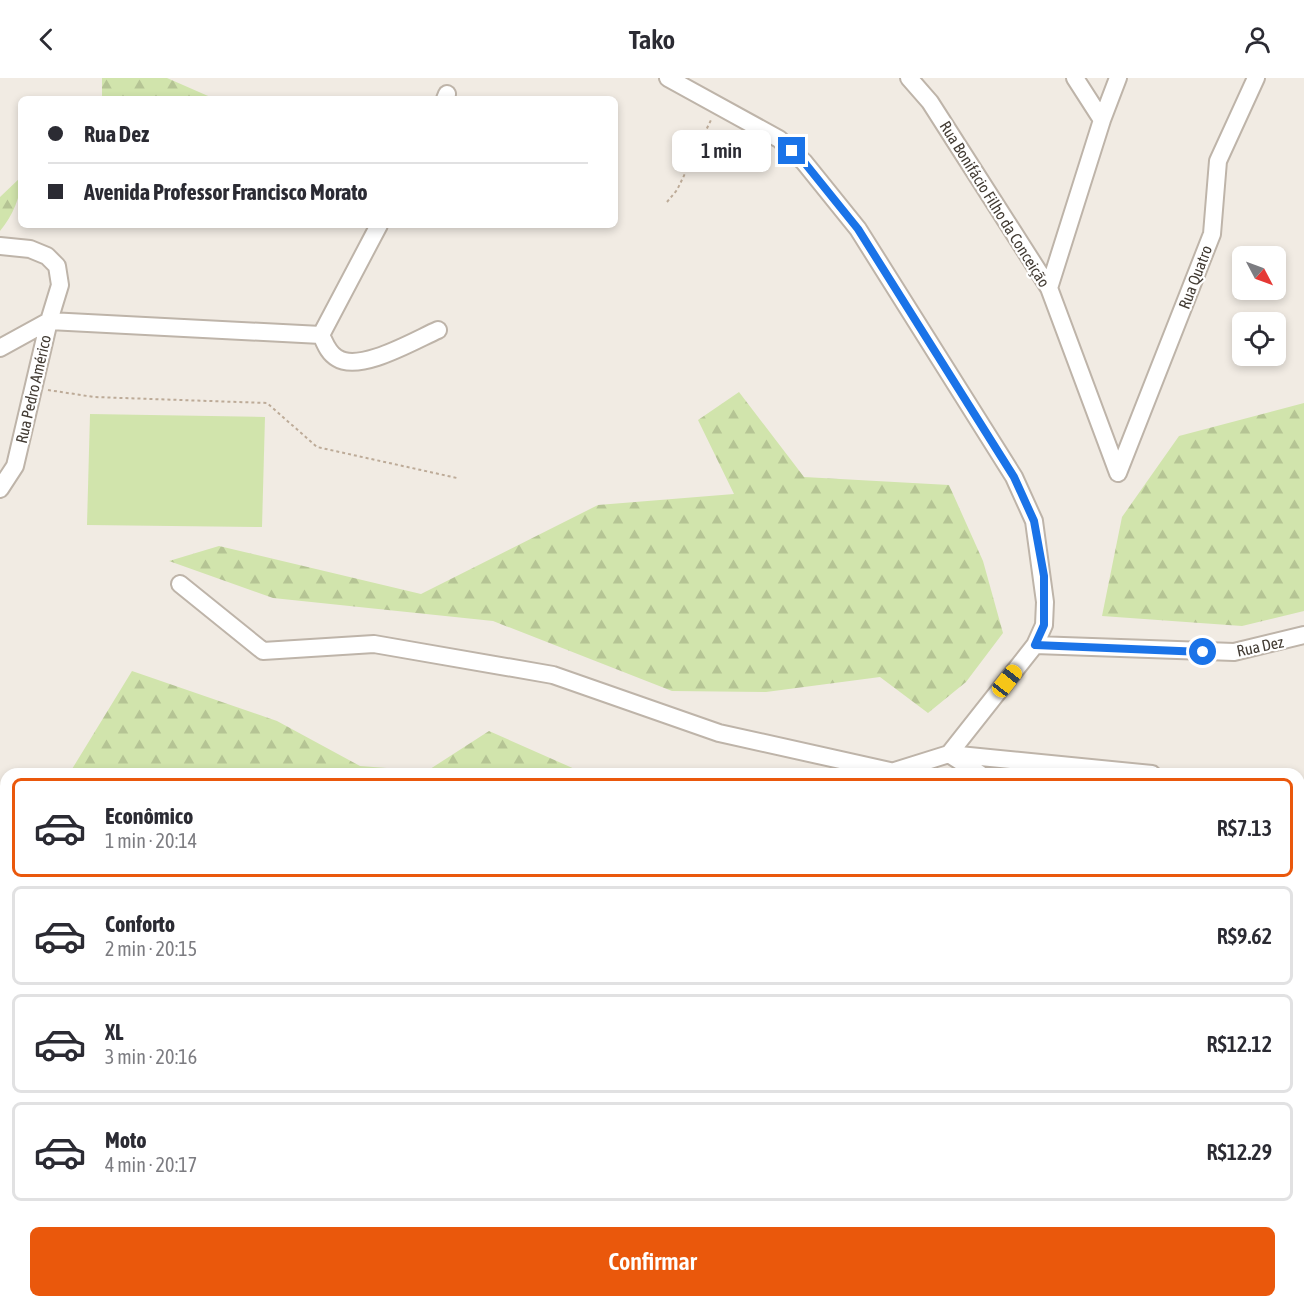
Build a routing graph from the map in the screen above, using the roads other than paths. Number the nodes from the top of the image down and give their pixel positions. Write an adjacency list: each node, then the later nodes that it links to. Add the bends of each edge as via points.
1 (668, 78): 18 (street, via 779,139 858,229 1014,477 1034,521 1044,576 1044,625)
2 (909, 78): 9 (street, Rua Bonifácio Filho da Conceição, via 930,102)
3 (1075, 78): 6 (street)
4 (1118, 78): 6 (street)
5 (1256, 78): 14 (street, Rua Quatro, via 1218,161 1212,234)
6 (1102, 120): 9 (street)
7 (377, 228): 12 (street)
8 (0, 246): 10 (street, Rua Pedro Américo, via 30,249 47,256 57,266 60,285)
9 (1050, 288): 14 (street, Rua Bonifácio Filho da Conceição)
10 (49, 321): 12 (street); 13 (street); 15 (street, Rua Pedro Américo, via 15,466)
11 (438, 330): 12 (street, via 366,361 349,362 329,351)
12 (321, 335)
13 (0, 348)
14 (1118, 473)
15 (0, 489)
16 (180, 584): 20 (street, via 263,651 374,644 553,675 719,732)
17 (1304, 635): 18 (street, Rua Dez, via 1234,652)
18 (1035, 645): 19 (street)
19 (949, 754): 21 (street); 22 (street); 23 (street)
20 (868, 768)
21 (903, 768)
22 (971, 768)
23 (1091, 768)

